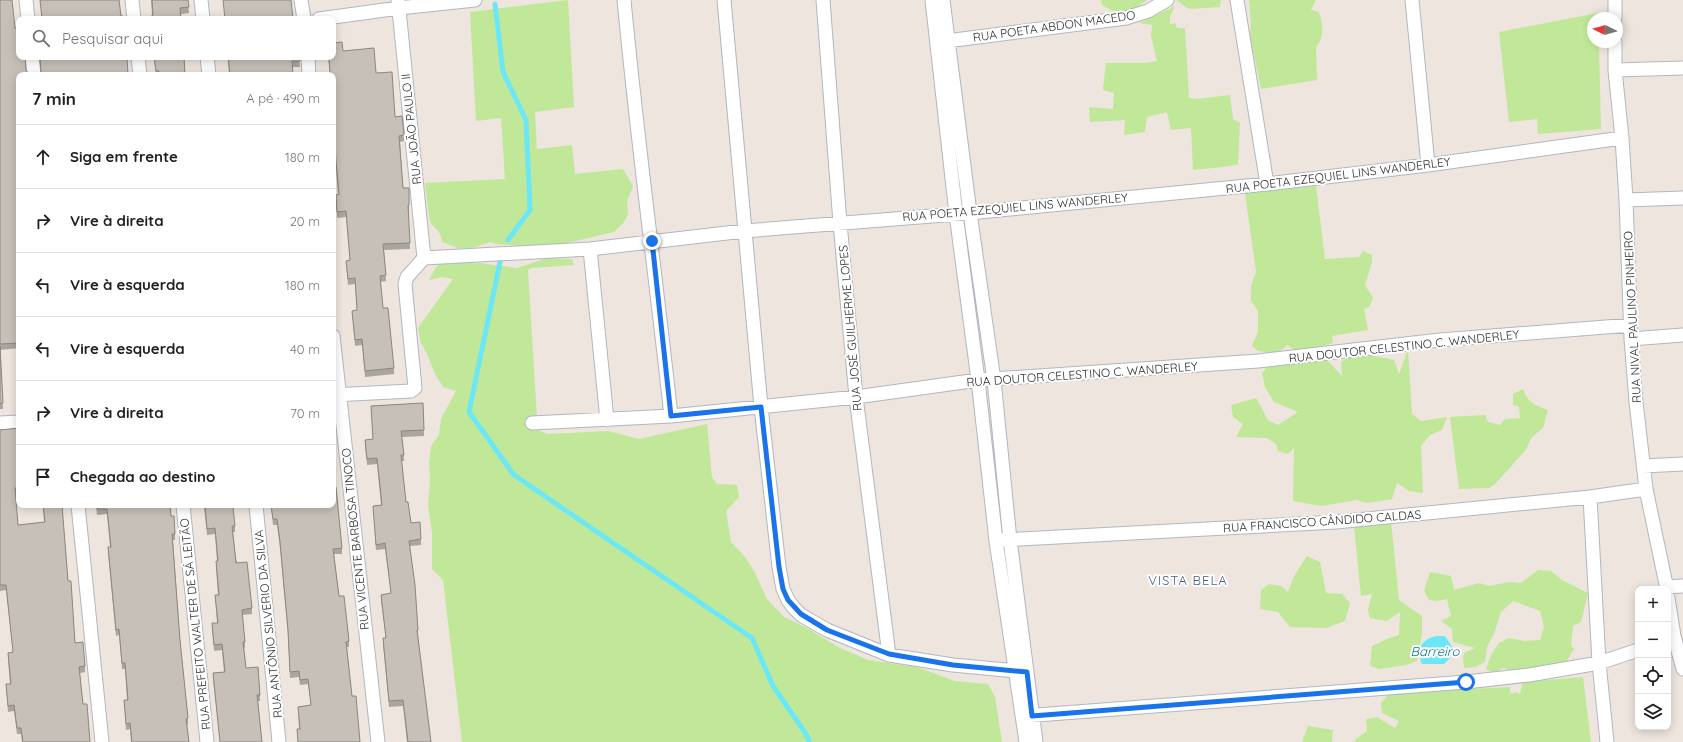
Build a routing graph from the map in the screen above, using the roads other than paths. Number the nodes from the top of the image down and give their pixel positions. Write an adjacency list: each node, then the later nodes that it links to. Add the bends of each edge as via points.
1 (26, 0): 17 (street)
2 (132, 0): 18 (street)
3 (201, 0): 19 (street)
4 (301, 0): 20 (street)
5 (475, 0): 15 (street)
6 (624, 0): 43 (street, via 635,114)
7 (724, 0): 42 (street)
8 (823, 0): 41 (street, RUA JOSÉ GUILHERME LOPES)
9 (932, 0): 22 (street)
10 (943, 0): 22 (street)
11 (1167, 0): 22 (street, RUA POETA ABDON MACEDO, via 1148,11 1126,18)
12 (1237, 0): 36 (street)
13 (1412, 0): 35 (street)
14 (1614, 0): 16 (street)
15 (398, 4): 21 (street); 45 (street, RUA JOÃO PAULO II)
16 (1615, 12)
17 (28, 16)
18 (134, 16)
19 (203, 16)
20 (304, 16)
21 (335, 16)
22 (943, 42): 39 (street); 40 (street)
23 (1615, 48): 29 (street, RUA NIVAL PAULINO PINHEIRO)
24 (32, 60): 30 (street)
25 (138, 60): 31 (street)
26 (207, 60): 32 (street)
27 (308, 60): 33 (street)
28 (1683, 68): 29 (street)
29 (1615, 70): 34 (street, RUA NIVAL PAULINO PINHEIRO)
30 (34, 72)
31 (140, 72)
32 (209, 72)
33 (309, 72)
34 (1622, 138): 35 (street, RUA POETA EZEQUIEL LINS WANDERLEY); 38 (street, RUA NIVAL PAULINO PINHEIRO)
35 (1428, 165): 36 (street, RUA POETA EZEQUIEL LINS WANDERLEY)
36 (1267, 184): 39 (street, RUA POETA EZEQUIEL LINS WANDERLEY)
37 (1683, 198): 38 (street)
38 (1626, 200): 46 (street, RUA NIVAL PAULINO PINHEIRO)
39 (970, 213): 40 (street, RUA POETA EZEQUIEL LINS WANDERLEY); 50 (street)
40 (956, 214): 41 (street, RUA POETA EZEQUIEL LINS WANDERLEY); 49 (street)
41 (840, 223): 42 (street, RUA POETA EZEQUIEL LINS WANDERLEY); 52 (street, RUA JOSÉ GUILHERME LOPES)
42 (744, 231): 43 (street, RUA POETA EZEQUIEL LINS WANDERLEY); 53 (street)
43 (652, 241): 44 (street, RUA POETA EZEQUIEL LINS WANDERLEY); 54 (street)
44 (590, 249): 45 (street, RUA POETA EZEQUIEL LINS WANDERLEY); 55 (street)
45 (424, 258): 51 (street, via 407,277 405,284 415,388 410,391)
46 (1631, 325): 48 (street, RUA NIVAL PAULINO PINHEIRO); 50 (street, RUA DOUTOR CELESTINO C. WANDERLEY, via 1440,340 1258,361)
47 (1683, 335): 48 (street)
48 (1631, 339): 60 (street, RUA NIVAL PAULINO PINHEIRO)
49 (978, 380): 50 (street, RUA DOUTOR CELESTINO C. WANDERLEY); 52 (street, RUA DOUTOR CELESTINO C. WANDERLEY); 67 (street)
50 (994, 380): 66 (street)
51 (336, 395): 81 (street, RUA VICENTE BARBOSA TINOCO)
52 (856, 397): 53 (street, RUA DOUTOR CELESTINO C. WANDERLEY); 73 (street, RUA JOSÉ GUILHERME LOPES)
53 (761, 407): 54 (street, RUA DOUTOR CELESTINO C. WANDERLEY); 73 (street, via 779,567 788,600 801,614 827,630)
54 (671, 416): 55 (street, RUA DOUTOR CELESTINO C. WANDERLEY)
55 (607, 420): 58 (street, RUA DOUTOR CELESTINO C. WANDERLEY)
56 (16, 422): 57 (street)
57 (0, 423)
58 (532, 423)
59 (1683, 464): 60 (street)
60 (1643, 466): 61 (street, RUA NIVAL PAULINO PINHEIRO)
61 (1646, 489): 62 (street, RUA FRANCISCO CÂNDIDO CALDAS); 68 (street, RUA NIVAL PAULINO PINHEIRO)
62 (1590, 497): 66 (street, RUA FRANCISCO CÂNDIDO CALDAS, via 1336,522); 74 (street)
63 (78, 508): 78 (street)
64 (183, 508): 79 (street, RUA PREFEITO WALTER DE SÁ LEITÃO)
65 (256, 508): 80 (street, RUA ANTÔNIO SILVERIO DA SILVA)
66 (1010, 540): 67 (street, RUA FRANCISCO CÂNDIDO CALDAS); 76 (street)
67 (996, 541): 76 (street)
68 (1666, 586)
69 (1683, 586): 70 (street)
70 (1671, 590)
71 (1671, 638): 75 (street, RUA NIVAL PAULINO PINHEIRO)
72 (1635, 651): 74 (street)
73 (889, 654): 76 (street, via 953,665)
74 (1599, 663): 77 (street, via 1466,682); 84 (street)
75 (1683, 669)
76 (1021, 672): 77 (street)
77 (1027, 716): 82 (street); 83 (street)
78 (102, 742)
79 (208, 742)
80 (279, 742)
81 (378, 742)
82 (1026, 742)
83 (1036, 742)
84 (1607, 742)

